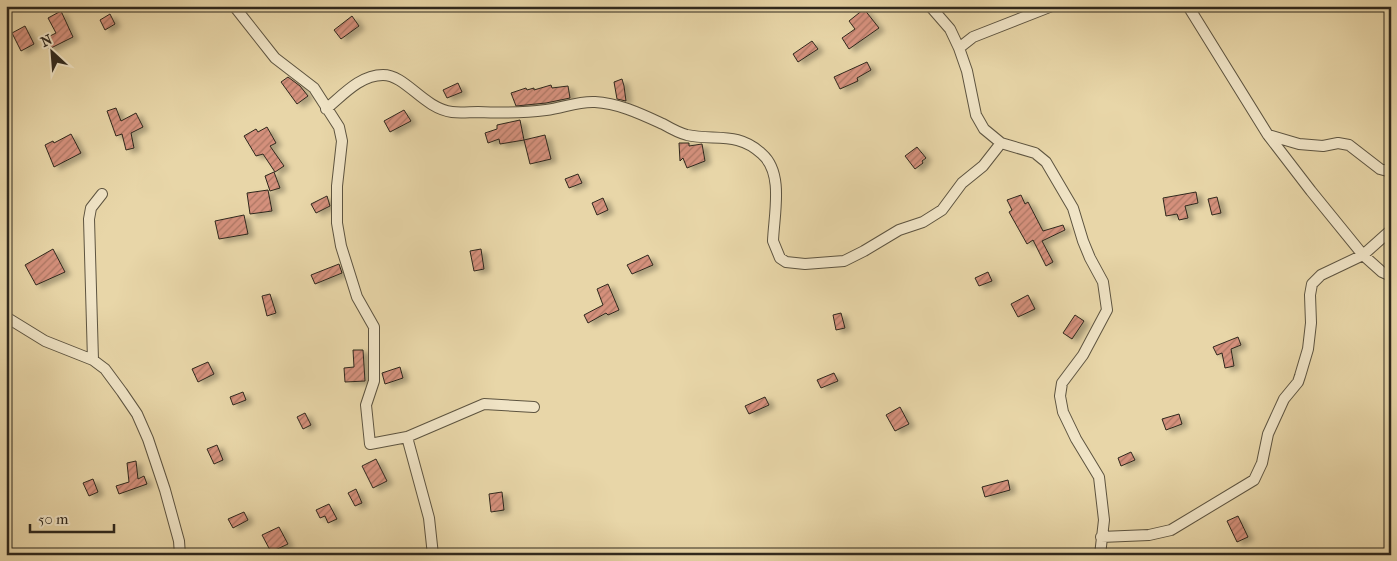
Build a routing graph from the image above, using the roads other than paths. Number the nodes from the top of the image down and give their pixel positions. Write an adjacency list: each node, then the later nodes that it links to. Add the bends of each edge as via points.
1 (234, 6): 6 (street, via 276,58 314,88)
2 (930, 6): 5 (street, via 950,29)
3 (1052, 6): 5 (street, via 974,37)
4 (1188, 6): 7 (street)
5 (959, 48): 8 (street, via 976,115 984,129)
6 (326, 109): 8 (street, via 357,83 382,75 393,76 430,104 452,112 542,111 594,102 615,105 687,135 725,137 747,143 761,152 775,175 773,241 780,258 805,264 844,261 899,230 924,222 942,210 962,183 983,166); 17 (street, via 339,127 342,141 337,186 338,234 357,297 374,328 374,381 366,405 370,444)
7 (1268, 135): 9 (street, via 1299,144 1348,145 1380,169); 12 (street)
8 (1001, 143): 18 (street, via 1035,153 1046,162 1073,208 1090,258 1103,282 1107,310 1084,356 1062,383 1060,396 1063,412 1099,477 1104,520)
9 (1391, 172)
10 (102, 194): 15 (street, via 91,208 89,219)
11 (1391, 230): 12 (street)
12 (1363, 255): 13 (street); 18 (street, via 1322,275 1312,284 1311,323 1303,367 1298,382 1284,399 1268,434 1262,463 1254,480 1171,530 1149,535)
13 (1391, 276)
14 (6, 317): 15 (street, via 45,341)
15 (93, 360): 19 (street, via 105,369 137,414 165,490)
16 (534, 407): 17 (street, via 484,404)
17 (407, 437): 20 (street, via 429,518)
18 (1101, 537): 21 (street)
19 (180, 555)
20 (433, 555)
21 (1100, 555)

